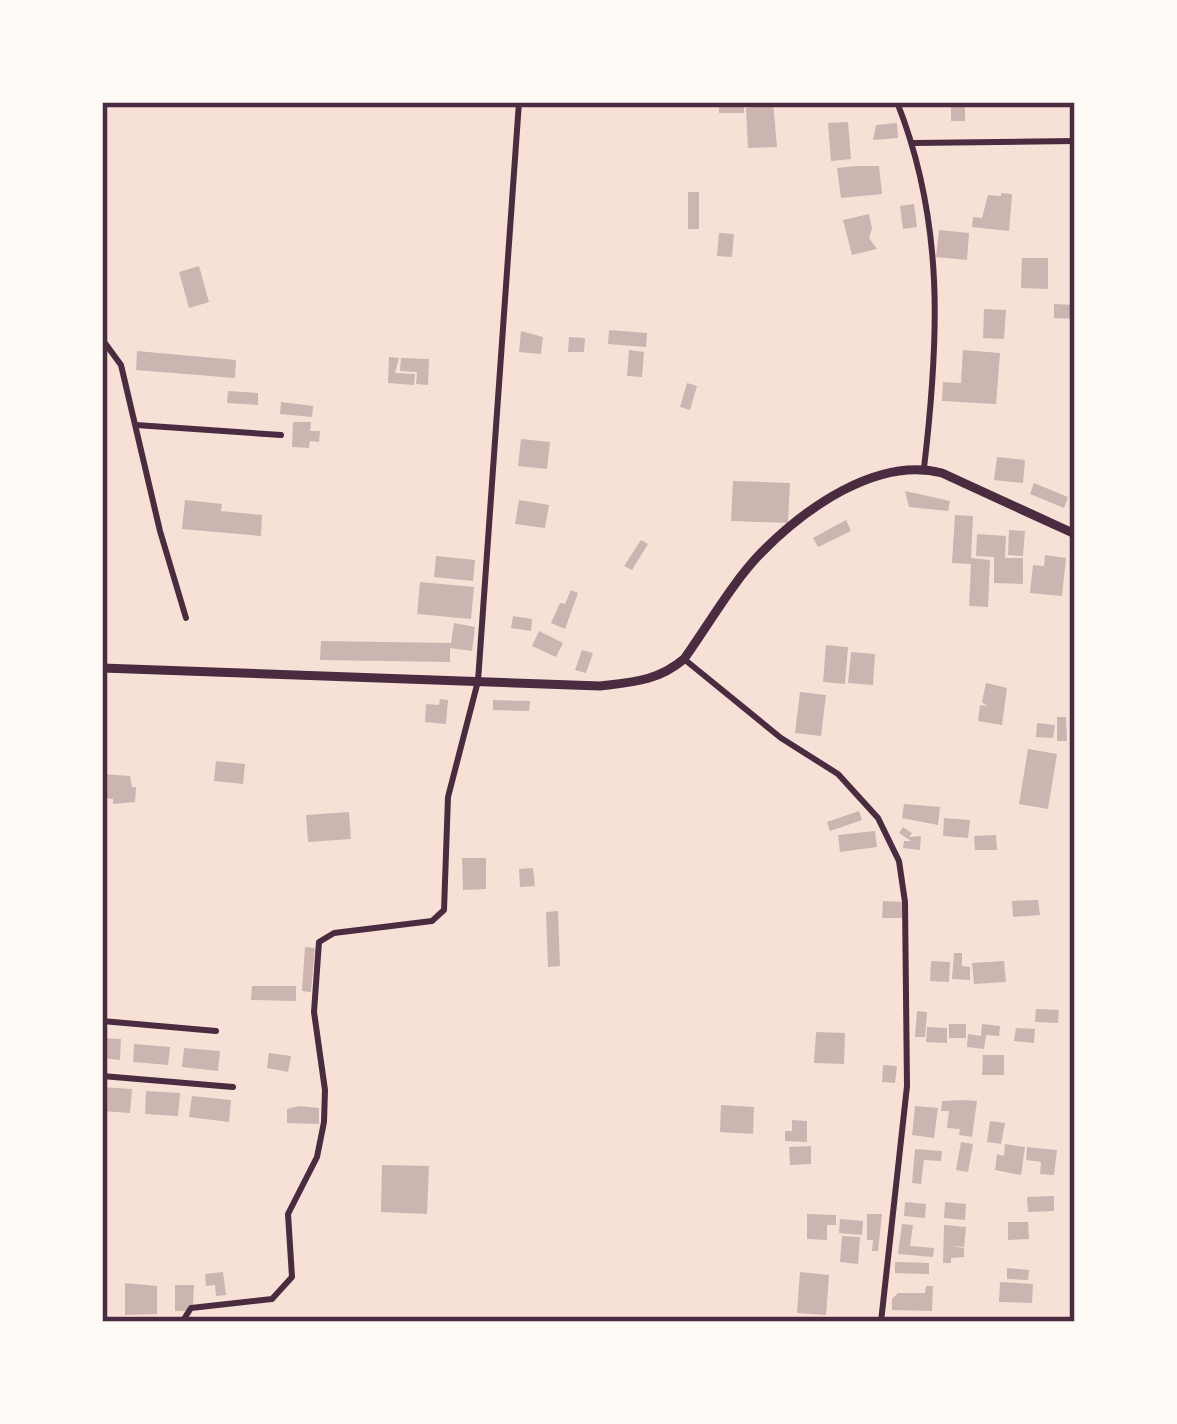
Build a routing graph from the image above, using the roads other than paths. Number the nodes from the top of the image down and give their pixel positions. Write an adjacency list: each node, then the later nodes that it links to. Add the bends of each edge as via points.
1 (519, 102): 13 (street)
2 (897, 102): 4 (street)
3 (1075, 141): 4 (street)
4 (914, 143): 8 (street, via 936,282)
5 (102, 339): 6 (street, via 121,365)
6 (136, 425): 7 (street); 10 (street)
7 (281, 435)
8 (924, 468): 9 (main road); 11 (main road, via 876,476 801,517 759,555)
9 (1075, 534)
10 (186, 618)
11 (684, 658): 13 (main road, via 646,681); 19 (street, via 838,774 878,818 899,861 907,1086)
12 (102, 668): 13 (main road)
13 (478, 681): 18 (street, via 448,797 444,910 432,921 334,933 319,942 314,1012 324,1122 288,1214 292,1277 272,1299 190,1308)
14 (102, 1021): 15 (street)
15 (216, 1031)
16 (102, 1076): 17 (street)
17 (233, 1087)
18 (182, 1322)
19 (881, 1322)

